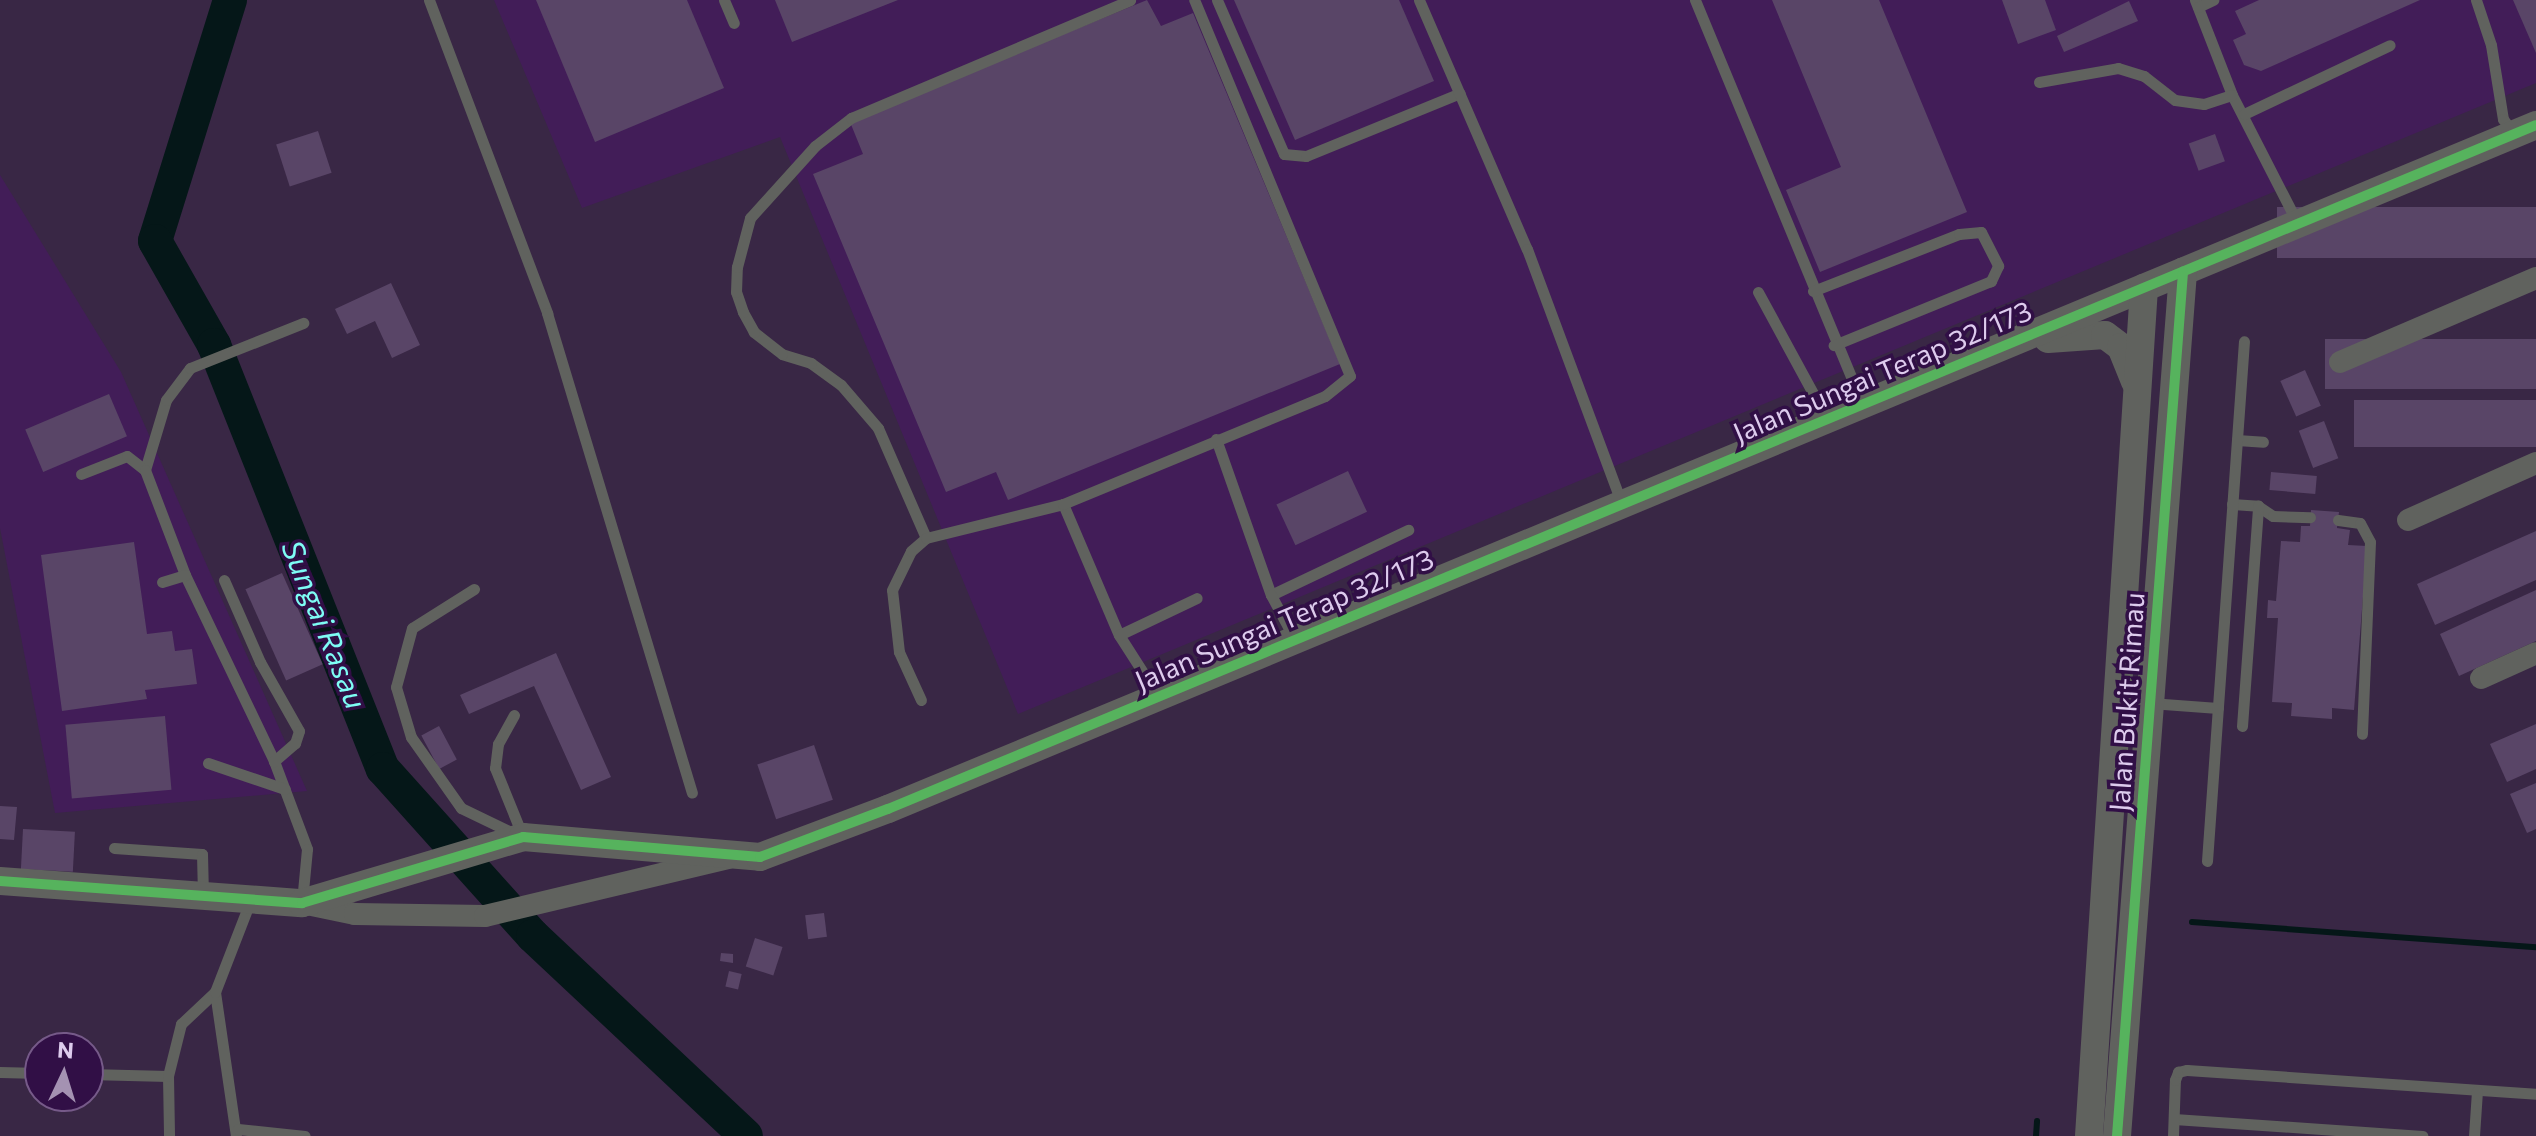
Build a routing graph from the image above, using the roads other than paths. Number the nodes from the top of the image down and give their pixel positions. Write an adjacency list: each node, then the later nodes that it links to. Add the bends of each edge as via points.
1 (429, 0): 69 (lane, via 547,313)
2 (724, 0): 11 (lane)
3 (1130, 0): 48 (lane, via 851,118 815,146 750,218 737,267 736,292 743,312 754,332 782,354 811,363 841,385 878,428)
4 (1194, 0): 34 (lane, via 1350,369 1345,383 1325,396)
5 (1217, 0): 14 (lane, via 1284,154 1306,156)
6 (1419, 0): 14 (lane)
7 (1695, 0): 23 (lane)
8 (2213, 0): 10 (lane)
9 (2476, 0): 17 (lane, via 2491,45 2503,119)
10 (2196, 3): 15 (lane)
11 (734, 23)
12 (2390, 45): 16 (lane)
13 (2039, 82): 15 (lane, via 2118,68 2144,76 2175,100 2204,104)
14 (1460, 93): 42 (lane, via 1527,249)
15 (2232, 95): 16 (lane)
16 (2244, 114): 18 (lane)
17 (2525, 130): 18 (street, Jalan Sungai Terap 32/173)
18 (2298, 224): 19 (street, Jalan Sungai Terap 32/173)
19 (2237, 249): 20 (street, Jalan Sungai Terap 32/173); 30 (street, via 2192,303)
20 (2183, 272): 22 (street, Jalan Sungai Terap 32/173); 30 (street, Jalan Bukit Rimau)
21 (2536, 278): 29 (street)
22 (2144, 288): 28 (street, Jalan Sungai Terap 32/173); 31 (street, Jalan Bukit Rimau)
23 (1813, 291): 27 (lane); 27 (lane, via 1959,234 1981,232 1998,266 1991,281)
24 (1758, 292): 33 (lane)
25 (303, 323): 38 (lane, via 210,357 175,383)
26 (2244, 341): 35 (lane)
27 (1834, 345): 32 (lane)
28 (2008, 345): 31 (street, via 2105,335 2121,347); 32 (street, Jalan Sungai Terap 32/173)
29 (2340, 362)
30 (2174, 391): 61 (street, Jalan Bukit Rimau)
31 (2139, 395): 89 (street, Jalan Bukit Rimau)
32 (1863, 405): 33 (street, Jalan Sungai Terap 32/173)
33 (1827, 419): 42 (street, Jalan Sungai Terap 32/173)
34 (1216, 439): 40 (lane); 53 (lane)
35 (2237, 440): 36 (lane); 41 (lane)
36 (2263, 442)
37 (2536, 463): 46 (street)
38 (145, 470): 39 (lane, via 127,456); 49 (lane)
39 (81, 474)
40 (1063, 504): 48 (lane); 55 (lane)
41 (2232, 504): 43 (lane); 62 (lane)
42 (1622, 505): 56 (street, Jalan Sungai Terap 32/173)
43 (2258, 506): 44 (lane, via 2273,516); 64 (lane)
44 (2310, 517)
45 (2338, 520): 65 (lane, via 2360,523 2370,542)
46 (2408, 520)
47 (1408, 530): 53 (lane)
48 (926, 538): 60 (lane, via 911,551 892,590 899,652)
49 (185, 575): 51 (lane); 66 (lane)
50 (224, 580): 66 (lane, via 260,662 299,731 295,743)
51 (162, 582)
52 (474, 589): 70 (lane, via 412,628 396,687 411,737 461,808)
53 (1271, 595): 56 (lane)
54 (1197, 598): 55 (lane)
55 (1119, 635): 59 (lane)
56 (1295, 640): 59 (street, Jalan Sungai Terap 32/173)
57 (2536, 653): 58 (street)
58 (2481, 678)
59 (1159, 697): 72 (street, Jalan Sungai Terap 32/173, via 874,815 760,857)
60 (921, 700)
61 (2150, 703): 62 (lane); 90 (street, Jalan Bukit Rimau)
62 (2218, 708): 73 (lane)
63 (514, 715): 70 (lane, via 498,744 495,768)
64 (2242, 726)
65 (2362, 734)
66 (274, 761): 68 (lane)
67 (208, 763): 68 (lane)
68 (285, 789): 77 (lane, via 307,849)
69 (692, 793)
70 (523, 837): 72 (street, Jalan Sungai Terap 32/173); 77 (street, Jalan Sungai Terap 32/173)
71 (114, 848): 75 (lane, via 202,854)
72 (729, 858): 77 (street, via 485,916 355,914)
73 (2207, 861)
74 (0, 881): 75 (street, Jalan Sungai Terap 32/173)
75 (203, 896): 76 (street, Jalan Sungai Terap 32/173)
76 (251, 899): 77 (street, Jalan Sungai Terap 32/173); 78 (lane)
77 (302, 903)
78 (215, 992): 82 (lane, via 181,1024); 86 (lane)
79 (0, 1072): 80 (lane)
80 (24, 1073)
81 (104, 1074): 82 (lane)
82 (168, 1076): 87 (lane)
83 (2477, 1091): 84 (lane); 85 (lane, via 2187,1070 2178,1072 2175,1080); 93 (lane)
84 (2536, 1094)
85 (2174, 1119): 91 (lane); 92 (lane)
86 (237, 1132): 88 (lane)
87 (169, 1136)
88 (305, 1136)
89 (2089, 1136)
90 (2117, 1136)
91 (2173, 1136)
92 (2422, 1136)
93 (2474, 1136)

